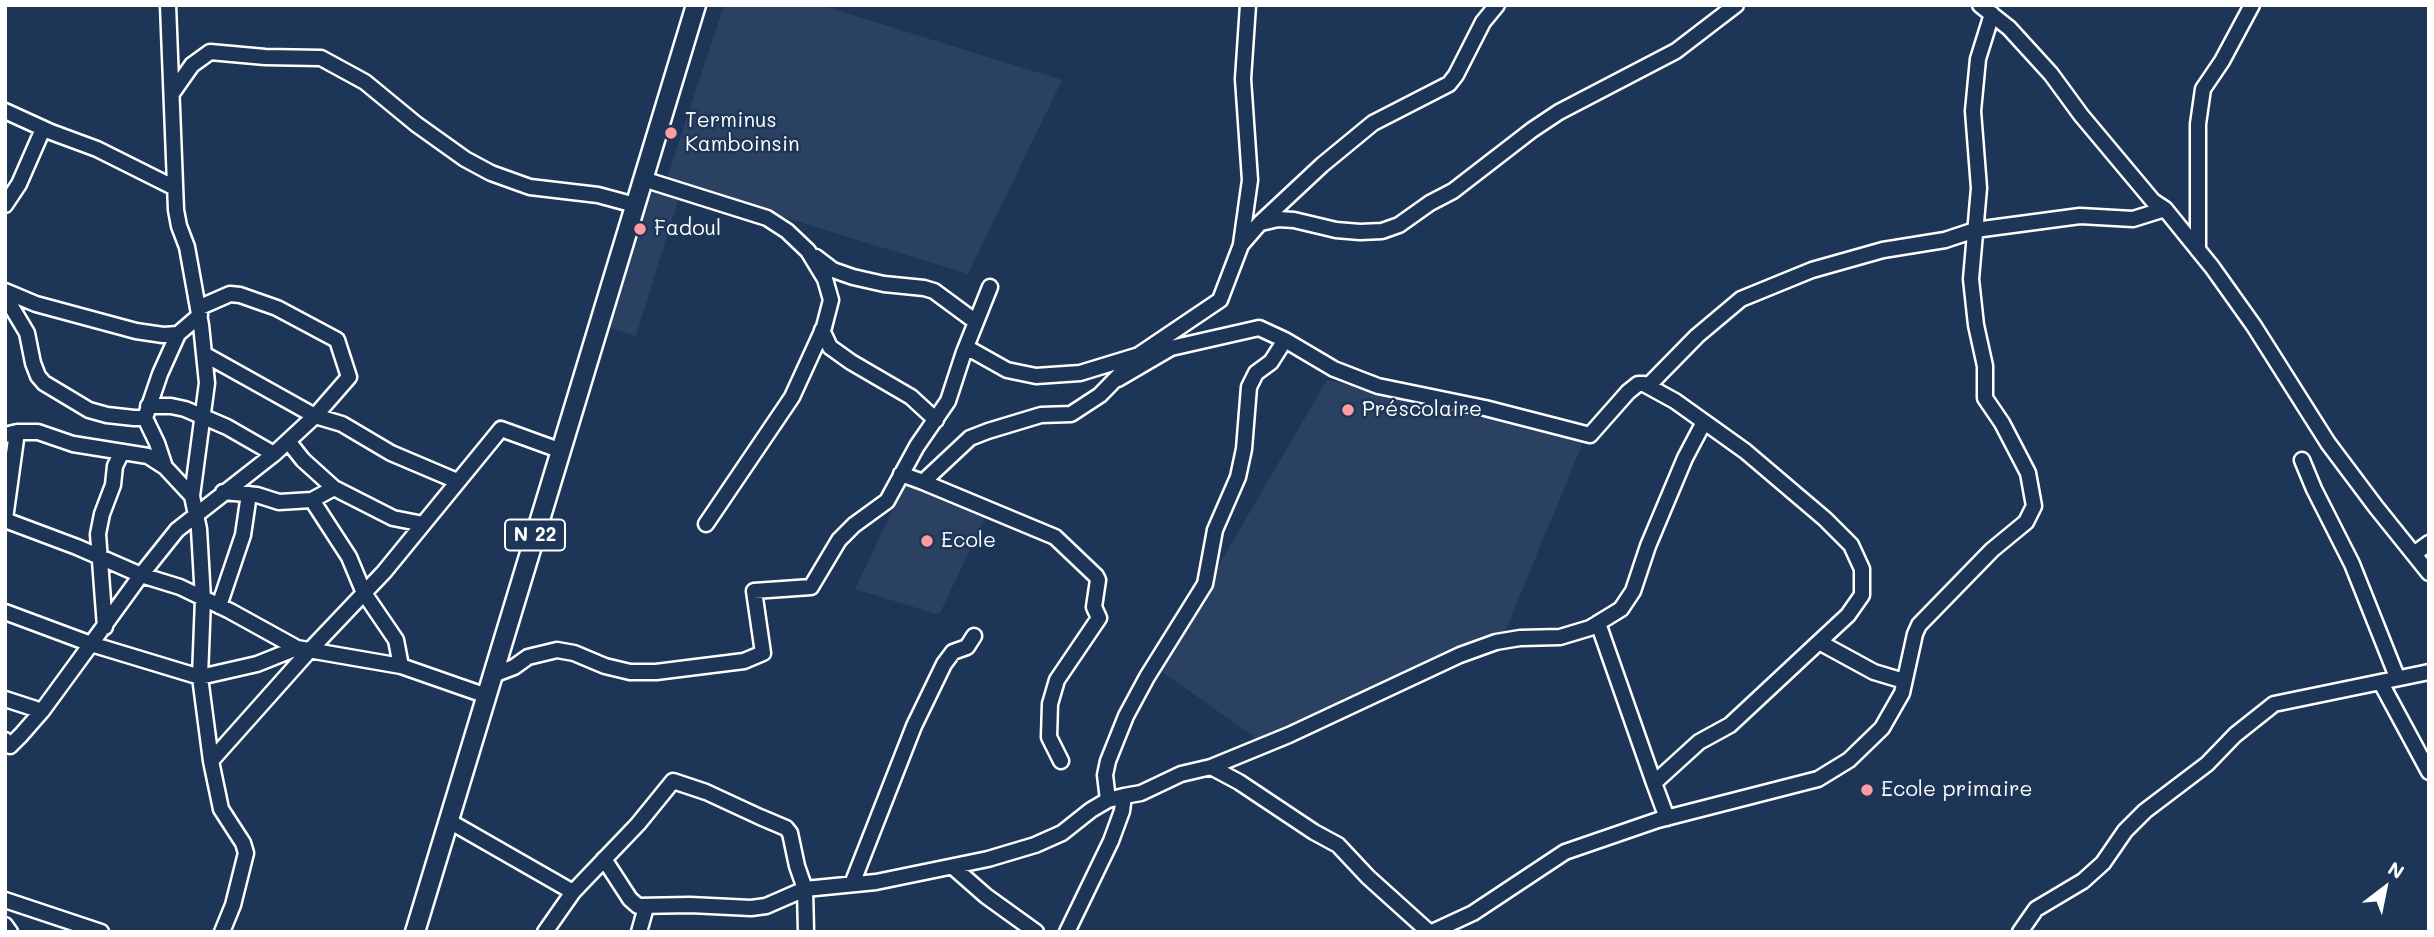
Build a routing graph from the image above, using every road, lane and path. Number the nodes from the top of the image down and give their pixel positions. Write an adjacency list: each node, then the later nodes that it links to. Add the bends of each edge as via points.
1 (168, 5): 8 (street)
2 (695, 5): 11 (main road, N 22)
3 (1248, 5): 18 (street, via 1243,79 1250,180)
4 (1497, 5): 16 (street, via 1449,84 1373,123)
5 (1736, 5): 16 (street, via 1676,51 1542,123 1453,191 1399,225 1360,232 1294,220)
6 (2252, 5): 19 (street, via 2203,89 2198,124)
7 (1986, 10): 15 (street, via 2010,28 2153,201); 17 (street, via 1973,111 1979,188)
8 (173, 92): 12 (street); 14 (street, via 192,65 210,51 321,58 365,82 416,124 491,173 530,187 598,195)
9 (5, 111): 10 (street)
10 (43, 129): 12 (street, via 97,149); 13 (street)
11 (643, 179): 14 (main road, N 22); 20 (street, via 768,218)
12 (175, 188): 23 (street)
13 (5, 205)
14 (635, 205): 40 (main road, N 22)
15 (2165, 209): 17 (street, via 2133,219 2080,216); 19 (street)
16 (1260, 223): 18 (street)
17 (1975, 230): 32 (street, via 1812,270 1741,299); 77 (street, via 1971,279 1986,366 1985,398 2028,473 2034,506 2026,522 1919,625)
18 (1241, 245): 30 (street, via 1220,300)
19 (2198, 250): 58 (street, via 2329,443)
20 (808, 251): 24 (street, via 853,277 934,291); 25 (street, via 831,300)
21 (990, 287): 24 (street)
22 (5, 294): 26 (street, via 136,331); 33 (street, via 27,333 33,363 44,383 89,410 107,415)
23 (199, 312): 26 (street); 29 (street); 34 (street, via 230,294 240,295 294,316 337,341 349,377)
24 (976, 322): 28 (street)
25 (822, 330): 36 (street, via 830,347 911,397); 56 (street, via 792,397)
26 (178, 334): 33 (street)
27 (1285, 340): 31 (street, via 1259,328 1221,335 1171,348); 32 (street, via 1334,369 1378,386 1590,435 1628,392 1638,384); 89 (street, via 1249,387 1238,477 1215,530 1205,584 1126,716 1105,775)
28 (966, 347): 30 (street, via 1007,370 1036,376 1080,373); 36 (street, via 954,386)
29 (204, 354): 34 (street); 35 (street)
30 (1140, 355): 31 (street)
31 (1118, 379): 47 (street, via 1070,414 1041,415 970,438)
32 (1648, 386): 37 (street)
33 (147, 412): 35 (street, via 171,406); 44 (street)
34 (315, 416): 39 (street); 46 (street, via 342,424 391,453)
35 (204, 418): 42 (street); 51 (street)
36 (936, 420): 45 (street)
37 (1704, 422): 66 (street, via 1648,546 1633,592 1621,609); 69 (street, via 1745,451 1851,545 1862,569 1862,595)
38 (11, 433): 41 (street, via 38,432); 54 (street)
39 (288, 441): 42 (street); 48 (street)
40 (559, 450): 46 (street, via 501,429); 73 (main road, N 22)
41 (121, 452): 44 (street, via 148,456); 59 (street, via 99,524)
42 (274, 454): 49 (street)
43 (2302, 460): 76 (street, via 2352,564)
44 (165, 467): 51 (street)
45 (901, 474): 47 (street); 73 (street, via 887,501 839,540 811,587 754,591 763,653 717,665 631,671 557,650 528,657)
46 (457, 481): 55 (street)
47 (923, 482): 84 (street, via 1055,537 1098,580 1094,607 1100,618 1057,680 1050,704 1049,737)
48 (334, 488): 52 (street); 55 (street, via 393,518)
49 (223, 492): 50 (street); 53 (street)
50 (248, 494): 52 (street, via 279,502); 64 (street, via 243,535)
51 (192, 496): 53 (street)
52 (312, 500): 62 (street, via 349,557)
53 (197, 515): 61 (street, via 177,530); 63 (street)
54 (5, 519): 59 (street)
55 (423, 524): 62 (street)
56 (706, 524)
57 (2429, 543): 58 (street)
58 (2414, 554): 60 (street)
59 (101, 557): 61 (street); 67 (street)
60 (2429, 573)
61 (141, 575): 63 (street); 67 (street)
62 (364, 593): 71 (street); 72 (street, via 396,640)
63 (203, 598): 64 (street); 75 (street)
64 (219, 606): 71 (street)
65 (5, 612): 70 (street)
66 (1598, 623): 85 (street, via 1560,638 1508,640 1460,655); 87 (street)
67 (105, 627): 70 (street)
68 (974, 636): 94 (street, via 967,648 953,652 944,664 914,726)
69 (1819, 642): 77 (street, via 1874,673); 87 (street, via 1730,725 1699,742)
70 (91, 644): 75 (street); 81 (street)
71 (303, 650): 72 (street); 75 (street); 83 (street)
72 (401, 666): 79 (street)
73 (494, 675): 79 (main road, N 22)
74 (2428, 676): 76 (street)
75 (200, 677): 83 (street)
76 (2397, 677): 78 (street)
77 (1904, 681): 90 (street, via 1882,728 1849,760 1818,779)
78 (2381, 683): 86 (street); 110 (street, via 2274,704 2145,811 2103,863 2083,881 2036,909)
79 (487, 696): 91 (main road, N 22)
80 (5, 699): 81 (street)
81 (42, 711): 82 (street)
82 (7, 747)
83 (211, 761): 102 (street, via 221,809 246,853)
84 (1061, 761)
85 (1211, 767): 88 (street); 109 (street, via 1338,845)
86 (2429, 772)
87 (1654, 783): 90 (street)
88 (1124, 796): 89 (street); 108 (street, via 1111,841)
89 (1108, 800): 93 (street, via 1051,839)
90 (1667, 818): 109 (street, via 1565,852 1473,912)
91 (449, 821): 96 (street); 103 (main road, N 22)
92 (604, 859): 95 (street, via 673,781 786,828); 96 (street); 98 (street, via 630,899)
93 (953, 867): 94 (street); 107 (street)
94 (852, 884): 95 (street)
95 (805, 888): 98 (street, via 751,908); 106 (street)
96 (573, 892): 104 (street)
97 (5, 900): 101 (street)
98 (646, 907): 105 (street)
99 (5, 925): 100 (street)
100 (10, 932)
101 (101, 932)
102 (222, 932)
103 (415, 932)
104 (545, 932)
105 (639, 932)
106 (806, 932)
107 (1036, 932)
108 (1067, 932)
109 (1431, 932)
110 (2020, 932)

